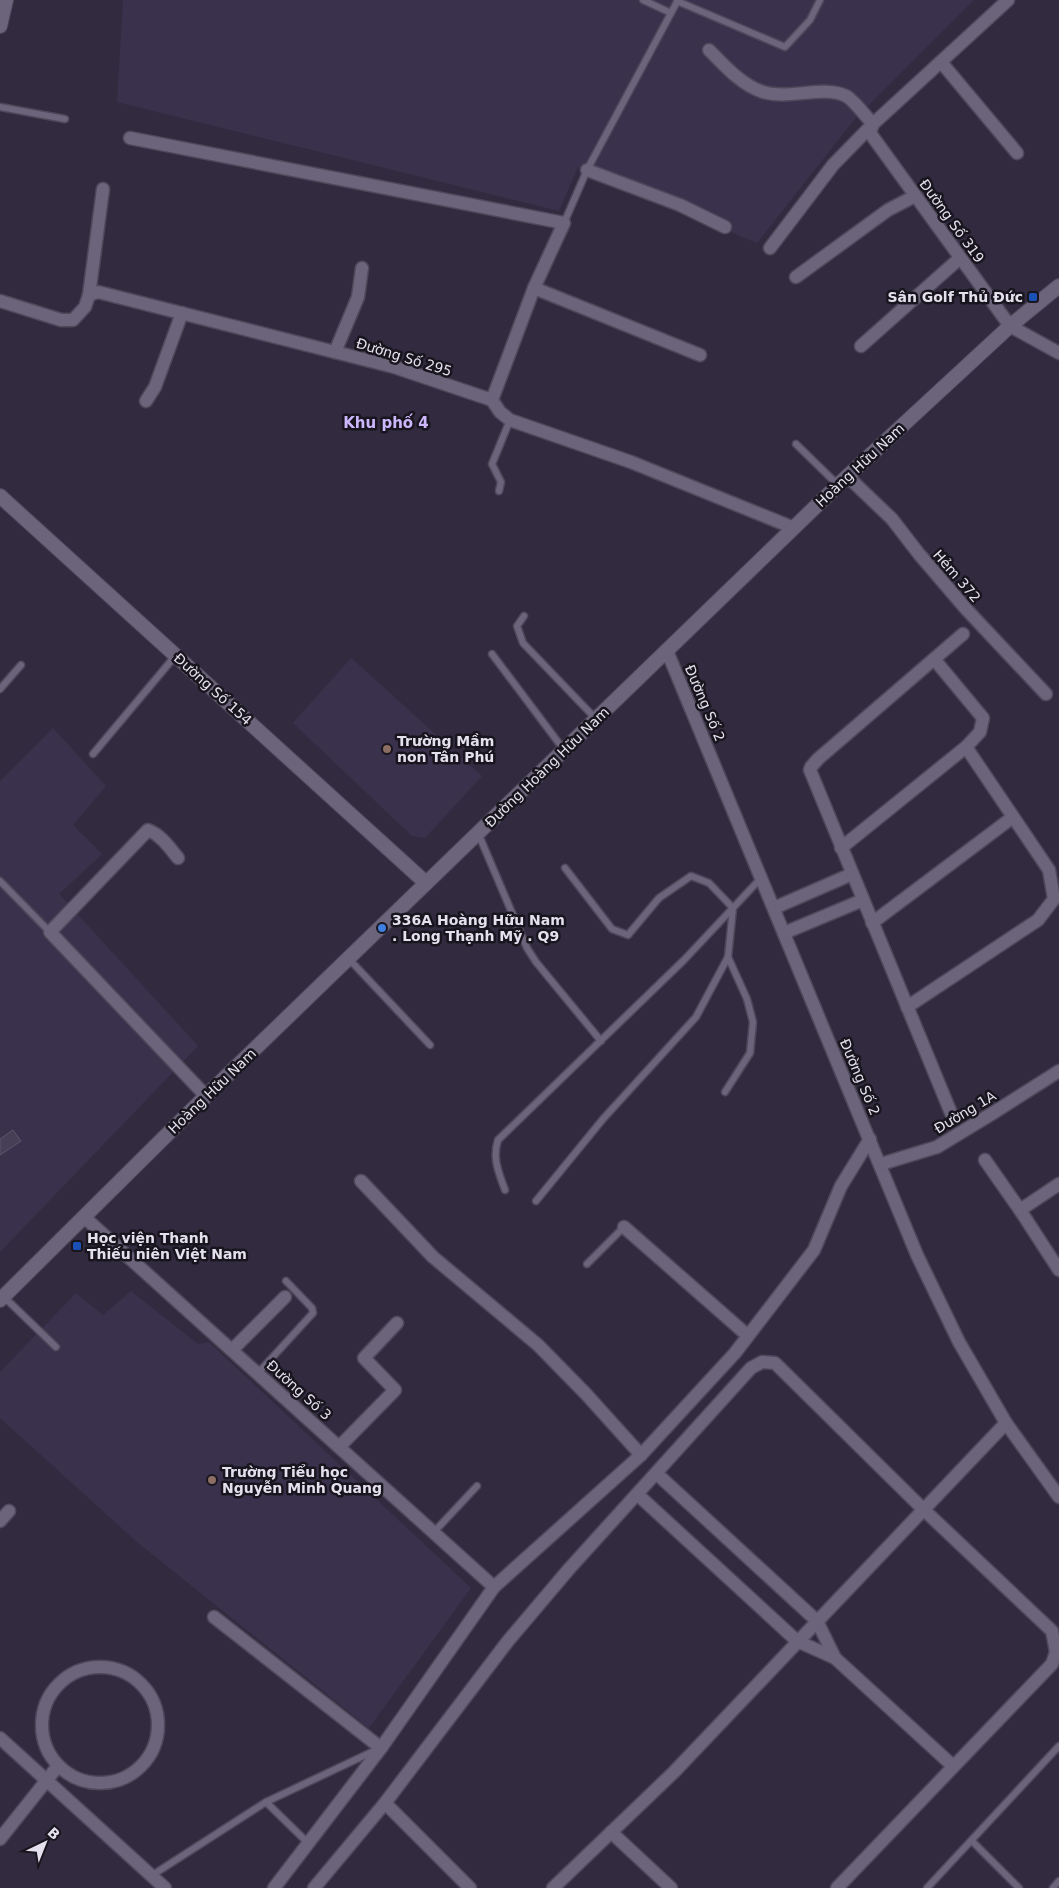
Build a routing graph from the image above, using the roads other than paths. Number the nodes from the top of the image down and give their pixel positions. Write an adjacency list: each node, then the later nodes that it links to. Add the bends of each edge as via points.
1 (6, 0): 7 (main road)
2 (643, 0): 6 (lane)
3 (677, 0): 4 (lane, via 785,47 810,20); 6 (lane)
4 (820, 0)
5 (1008, 0): 9 (street)
6 (671, 13): 15 (lane)
7 (0, 26)
8 (708, 50): 12 (street, Đường Số 319, via 737,78 762,92 789,95 826,92 847,96)
9 (941, 62): 12 (street); 14 (street)
10 (0, 107): 11 (lane)
11 (65, 119)
12 (871, 129): 17 (street, Đường Số 319); 20 (street, via 834,165)
13 (130, 138): 18 (street)
14 (1017, 153)
15 (587, 170): 18 (lane); 19 (street)
16 (103, 189): 26 (street)
17 (915, 196): 21 (street, Đường Số 319); 23 (street, via 888,210)
18 (564, 223): 25 (street)
19 (725, 227)
20 (770, 248)
21 (960, 258): 29 (street, Đường Số 319); 30 (street)
22 (362, 268): 31 (street, via 358,297)
23 (796, 277)
24 (1059, 286): 29 (main road, Hoàng Hữu Nam)
25 (534, 288): 33 (street); 35 (street)
26 (89, 295): 27 (street, via 85,307 73,320 61,320); 28 (street, Đường Số 295, via 98,292)
27 (0, 302)
28 (182, 313): 31 (street, Đường Số 295); 34 (street, via 155,387)
29 (1010, 326): 32 (street); 38 (main road, Hoàng Hữu Nam)
30 (861, 346)
31 (335, 352): 35 (street, Đường Số 295, via 394,367)
32 (1059, 353)
33 (700, 355)
34 (146, 400)
35 (492, 400): 36 (street)
36 (510, 420): 39 (lane, via 492,464 501,482); 41 (street, via 631,462)
37 (796, 444): 38 (lane)
38 (843, 481): 41 (main road, Hoàng Hữu Nam); 50 (street, Hẻm 372, via 892,519 967,610)
39 (499, 491)
40 (0, 496): 46 (main road, Đường Số 154)
41 (794, 528): 44 (main road, Hoàng Hữu Nam)
42 (524, 616): 51 (lane, via 517,626 523,643)
43 (963, 634): 47 (street)
44 (667, 651): 51 (main road, Đường Hoàng Hữu Nam); 61 (street, Đường Số 2)
45 (492, 654): 53 (lane)
46 (176, 655): 54 (lane); 63 (main road, Đường Số 154)
47 (934, 659): 52 (street, via 983,718 980,732); 57 (street, via 811,767)
48 (21, 665): 49 (lane)
49 (0, 689)
50 (1046, 694)
51 (596, 720): 53 (main road, Đường Hoàng Hữu Nam)
52 (966, 748): 55 (street); 57 (street)
53 (564, 750): 56 (main road, Đường Hoàng Hữu Nam)
54 (93, 754)
55 (1012, 816): 67 (street); 72 (street, via 1049,870 1054,899 1038,920)
56 (478, 834): 63 (main road, Đường Hoàng Hữu Nam); 73 (lane, via 527,948)
57 (841, 848): 60 (street)
58 (178, 858): 68 (street, via 156,833 148,830)
59 (564, 868): 65 (lane, via 612,929 628,935 659,898 691,876 709,884)
60 (852, 874): 64 (street); 66 (street)
61 (761, 878): 65 (lane); 66 (street, Đường Số 2)
62 (0, 881): 68 (lane)
63 (426, 883): 71 (main road, Hoàng Hữu Nam)
64 (863, 900): 67 (street); 69 (street)
65 (733, 908): 70 (lane); 73 (lane)
66 (774, 908): 69 (street, Đường Số 2)
67 (872, 923): 72 (street)
68 (50, 932): 77 (street)
69 (784, 933): 79 (street, Đường Số 2)
70 (728, 957): 76 (lane, via 747,998 753,1022 750,1053); 85 (lane, via 696,1017 603,1119)
71 (348, 958): 74 (lane); 77 (main road, Hoàng Hữu Nam)
72 (907, 1007): 78 (street)
73 (600, 1041): 84 (lane, via 498,1140 495,1161)
74 (430, 1045)
75 (1059, 1071): 81 (street, Đường 1A, via 937,1147)
76 (725, 1092)
77 (206, 1096): 87 (main road, Hoàng Hữu Nam)
78 (950, 1113)
79 (870, 1139): 81 (street, Đường Số 2); 95 (street, via 841,1186 814,1250)
80 (985, 1160): 86 (street)
81 (880, 1164): 99 (street, Đường Số 2, via 917,1255 959,1342)
82 (361, 1181): 101 (street, via 433,1257 538,1345)
83 (1059, 1184): 86 (street)
84 (505, 1190)
85 (536, 1201)
86 (1020, 1210): 90 (street)
87 (84, 1217): 92 (main road, Hoàng Hữu Nam); 97 (street, Đường Số 3)
88 (624, 1227): 89 (lane); 95 (street)
89 (587, 1264)
90 (1059, 1270)
91 (286, 1281): 98 (lane, via 314,1312)
92 (1, 1297): 96 (lane)
93 (285, 1297): 97 (street)
94 (397, 1323): 100 (street, via 364,1358 395,1390)
95 (747, 1335): 101 (street, via 735,1353)
96 (56, 1347)
97 (232, 1350): 98 (street, Đường Số 3)
98 (258, 1374): 100 (street, Đường Số 3)
99 (1006, 1423): 105 (street, Đường Số 2); 106 (street)
100 (339, 1447): 107 (street, Đường Số 3)
101 (641, 1455): 108 (street)
102 (656, 1473): 104 (street); 106 (street, via 750,1368 762,1362 775,1363); 110 (street)
103 (477, 1486): 107 (lane)
104 (637, 1494): 111 (street); 120 (street, via 508,1641)
105 (1059, 1497)
106 (923, 1509): 110 (street); 117 (street, via 1052,1631 1056,1652 1052,1664)
107 (434, 1532): 108 (street, Đường Số 3)
108 (494, 1587): 115 (street)
109 (214, 1616): 115 (street)
110 (817, 1621): 111 (street); 112 (street)
111 (797, 1641): 112 (street); 121 (street, via 674,1772)
112 (836, 1658): 117 (street)
113 (0, 1738): 118 (street)
114 (1059, 1746): 123 (lane)
115 (381, 1748): 119 (lane); 124 (street)
116 (58, 1766): 116 (street, via 70,1775 99,1784 114,1782 141,1767 156,1741 158,1726 151,1696 142,1684 129,1675 100,1666 78,1671 59,1683 49,1695 41,1724 49,1754); 118 (street)
117 (953, 1766): 133 (street)
118 (47, 1782): 122 (street); 125 (street)
119 (266, 1802): 124 (lane); 125 (lane)
120 (385, 1803): 129 (street); 130 (street)
121 (611, 1832): 131 (street); 132 (street)
122 (0, 1839)
123 (972, 1840): 134 (lane); 135 (lane)
124 (308, 1843): 128 (street)
125 (151, 1876): 127 (street)
126 (1059, 1881): 136 (lane)
127 (165, 1888)
128 (274, 1888)
129 (314, 1888)
130 (470, 1888)
131 (553, 1888)
132 (671, 1888)
133 (837, 1888)
134 (927, 1888)
135 (1019, 1888)
136 (1053, 1888)

